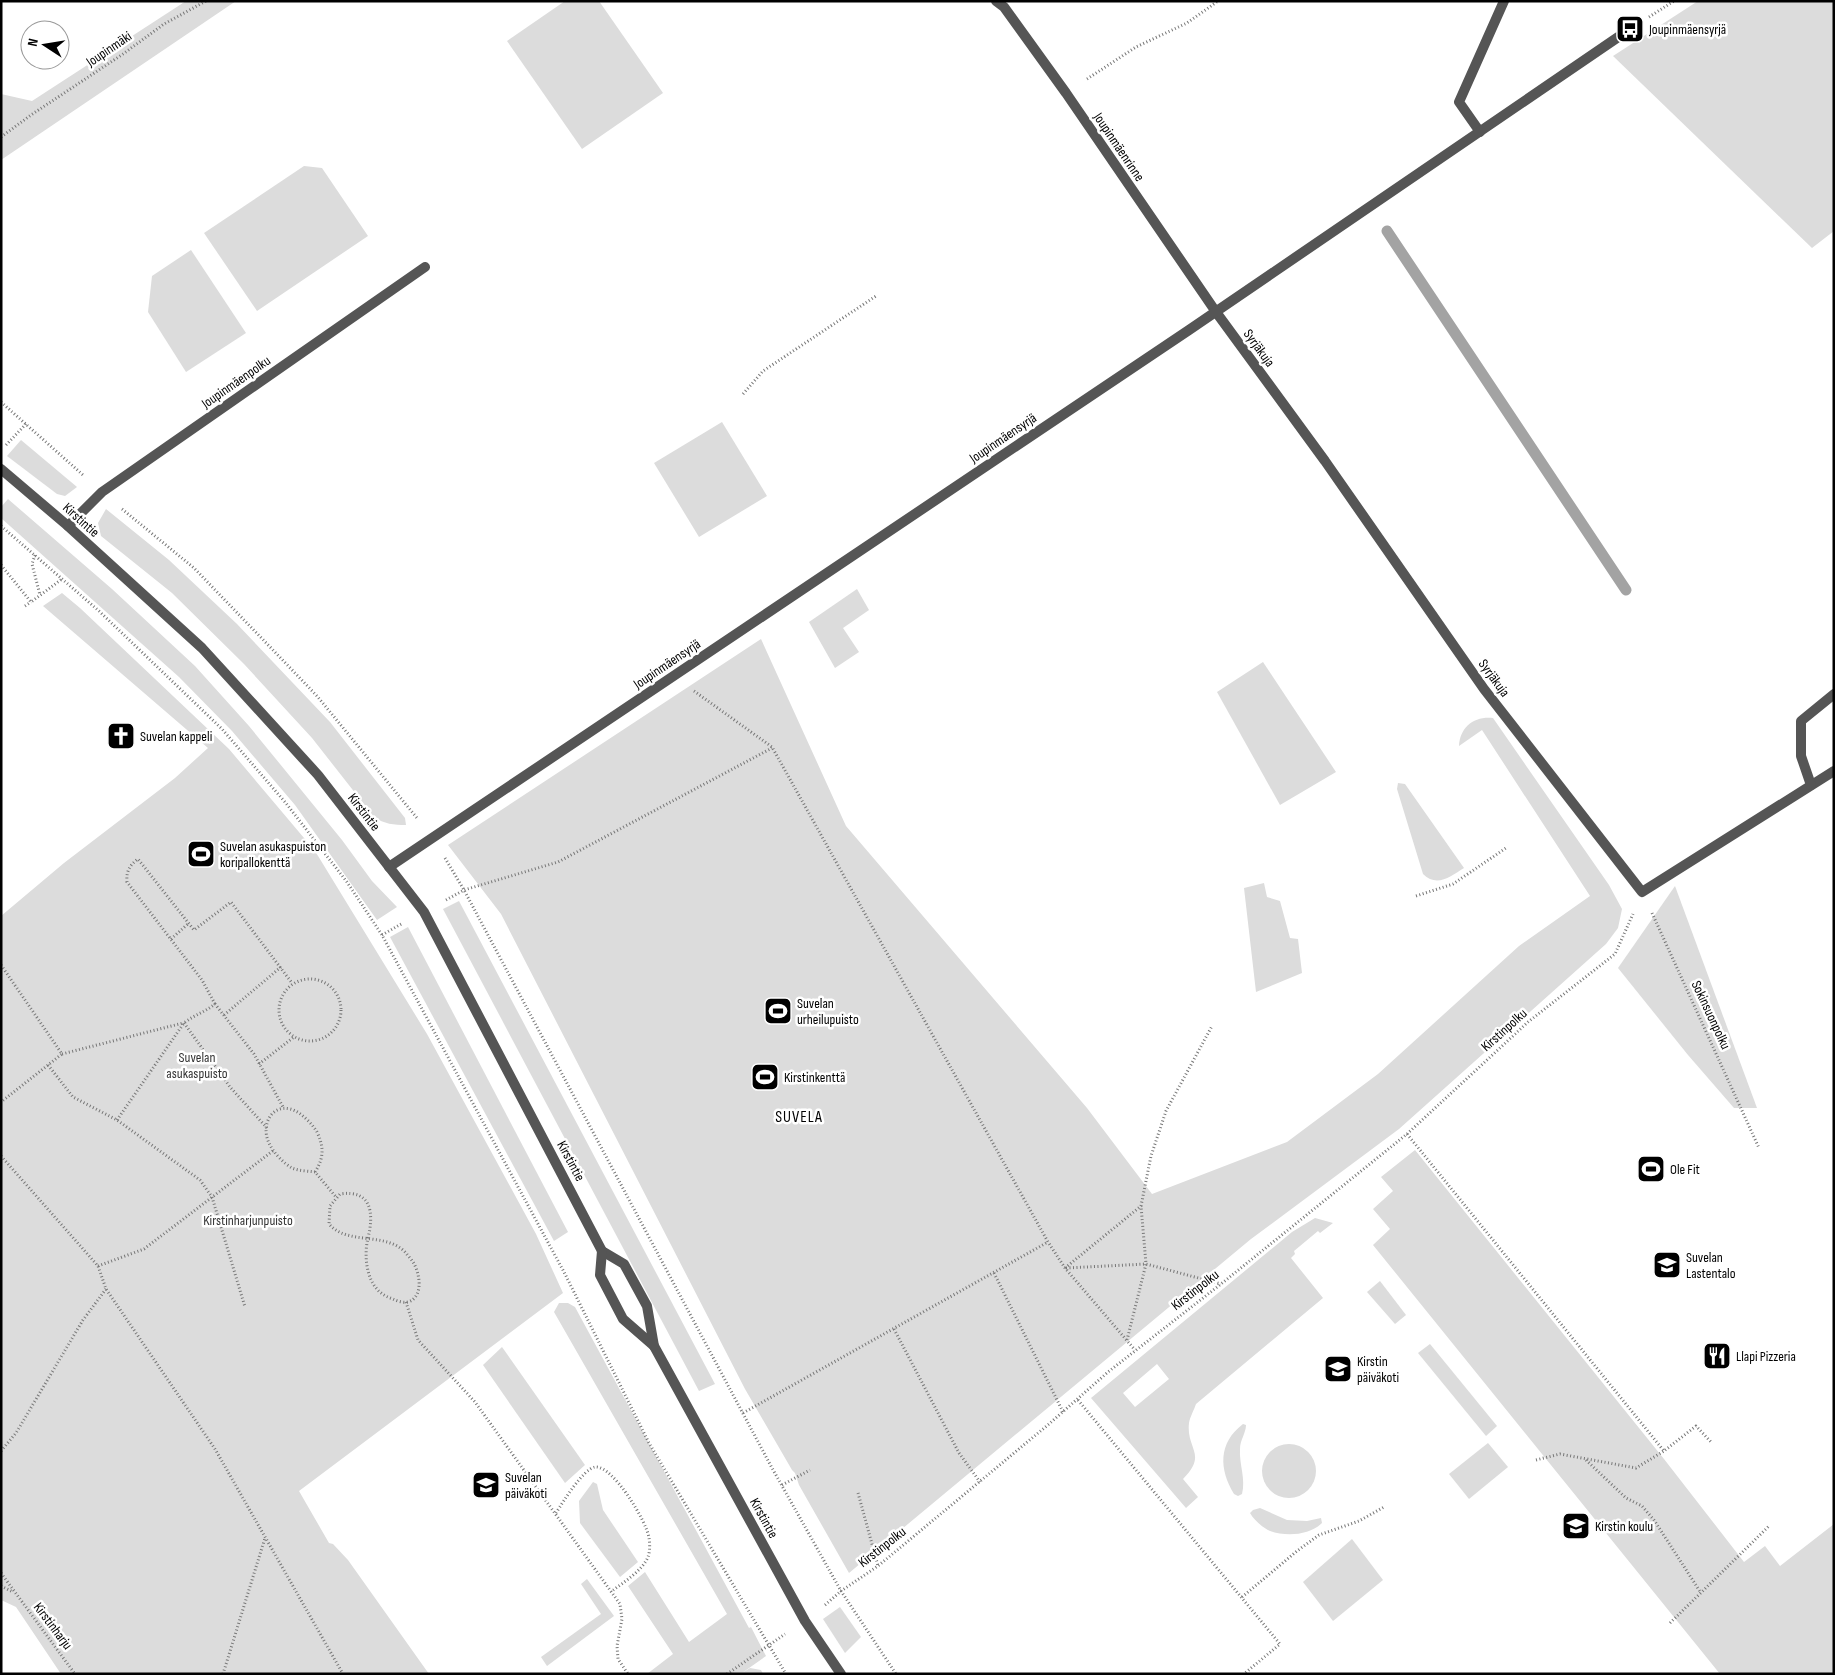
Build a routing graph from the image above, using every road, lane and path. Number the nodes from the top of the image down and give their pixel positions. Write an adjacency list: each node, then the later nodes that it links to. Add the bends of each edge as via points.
1 (206, 1): 8 (path, Joupinmäki, via 164,24)
2 (996, 1): 6 (street, Joupinmäenrinne, via 1004,7)
3 (1218, 1): 6 (path, via 1186,23 1136,47)
4 (1504, 1): 7 (street, via 1459,102)
5 (1630, 29): 7 (street, Joupinmäensyrjä)
6 (1066, 93): 11 (street, Joupinmäenrinne)
7 (1480, 132): 11 (street, Joupinmäensyrjä)
8 (1, 137)
9 (425, 267): 17 (street, Joupinmäenpolku, via 102,492)
10 (876, 296): 12 (path, via 763,371)
11 (1216, 312): 24 (street, Joupinmäensyrjä); 32 (street, Syrjäkuja, via 1325,461 1484,689)
12 (743, 394)
13 (26, 424): 14 (path)
14 (1, 450)
15 (1, 469): 17 (street, Kirstintie)
16 (1, 526): 18 (path)
17 (68, 526): 30 (street, Kirstintie, via 202,648 318,776)
18 (35, 555): 20 (path); 21 (path, via 32,564)
19 (1, 565): 22 (path)
20 (62, 579): 21 (path); 99 (path, via 222,729 285,802 382,935 555,1255 649,1442)
21 (40, 595): 22 (path)
22 (30, 602): 23 (path)
23 (25, 606)
24 (674, 676): 26 (path); 30 (street, Joupinmäensyrjä)
25 (1834, 694): 28 (street, via 1801,720 1800,756)
26 (772, 747): 31 (path, via 558,862); 60 (path)
27 (1834, 771): 28 (street)
28 (1811, 785): 32 (street)
29 (1506, 848): 33 (path, via 1453,884)
30 (389, 867): 61 (street, Kirstintie, via 424,912)
31 (464, 890)
32 (1642, 892): 51 (path, Kirstinpolku, via 1615,954 1528,1022); 52 (path, Sokinsuonpolku)
33 (1416, 896)
34 (188, 923): 35 (path); 35 (path, via 138,859 132,864 126,875 127,882); 37 (path, via 194,930 231,902)
35 (170, 939): 39 (path, via 202,980)
36 (1, 965): 44 (path)
37 (281, 967): 38 (path); 40 (path)
38 (292, 983): 43 (path, via 279,1000 278,1010 280,1021); 43 (path, via 313,978 327,984 337,995 341,1014 332,1032 324,1038 313,1041)
39 (215, 1004): 40 (path); 41 (path)
40 (224, 1015): 45 (path)
41 (184, 1023): 44 (path); 49 (path); 50 (path, via 230,1087)
42 (1212, 1026): 58 (path, via 1166,1111 1151,1156)
43 (294, 1037): 45 (path)
44 (62, 1054): 46 (path)
45 (259, 1064): 48 (path)
46 (48, 1065): 47 (path); 49 (path, via 73,1096)
47 (1, 1102)
48 (284, 1107): 50 (path, via 269,1117); 55 (path, via 293,1108 304,1116 321,1141 323,1154)
49 (117, 1120): 56 (path, via 200,1180)
50 (267, 1128): 53 (path, via 268,1142)
51 (1407, 1134): 66 (path, Kirstinpolku); 79 (path)
52 (1759, 1148)
53 (274, 1150): 55 (path, via 293,1168); 56 (path)
54 (1, 1156): 63 (path)
55 (315, 1172): 57 (path)
56 (212, 1197): 63 (path, via 144,1249); 69 (path)
57 (336, 1197): 59 (path, via 356,1194 363,1198 369,1206 371,1224); 59 (path, via 330,1206 329,1224 342,1234)
58 (1141, 1206): 62 (path); 64 (path)
59 (368, 1238): 68 (path, via 366,1261 376,1289); 68 (path, via 403,1250 413,1261 418,1274 418,1291 413,1299)
60 (1048, 1242): 64 (path); 65 (path)
61 (602, 1251): 72 (street, Kirstintie, via 624,1264 647,1306); 72 (street, Kirstintie, via 600,1275 623,1319)
62 (1146, 1264): 64 (path); 66 (path); 71 (path)
63 (98, 1266): 67 (path)
64 (1066, 1268): 71 (path)
65 (994, 1273): 70 (path); 75 (path)
66 (1221, 1284): 73 (path, Kirstinpolku)
67 (106, 1289): 78 (path, via 83,1320 16,1433); 89 (path, via 215,1449)
68 (406, 1302): 87 (path, via 418,1340 475,1402)
69 (245, 1307)
70 (894, 1330): 76 (path); 83 (path, via 959,1453)
71 (1127, 1341): 73 (path)
72 (654, 1346): 97 (street, Kirstintie)
73 (1135, 1350): 74 (path, Kirstinpolku)
74 (1078, 1400): 75 (path, Kirstinpolku); 96 (path)
75 (1063, 1412): 83 (path, Kirstinpolku)
76 (743, 1413)
77 (1712, 1443): 79 (path, via 1696,1426)
78 (1, 1451)
79 (1664, 1451): 81 (path, via 1636,1468)
80 (1536, 1460): 81 (path, via 1560,1454)
81 (1586, 1460): 95 (path, via 1626,1498 1642,1506)
82 (810, 1470): 84 (path)
83 (980, 1482): 90 (path, Kirstinpolku)
84 (782, 1485)
85 (858, 1493): 90 (path)
86 (1384, 1507): 96 (path, via 1319,1535)
87 (556, 1513): 93 (path); 93 (path, via 585,1472 595,1467 614,1477 639,1513 649,1537 649,1555 643,1565)
88 (1769, 1526): 95 (path)
89 (265, 1538): 101 (path); 102 (path)
90 (878, 1566): 97 (path, Kirstinpolku, via 841,1591)
91 (1, 1573): 94 (path, Kirstinharju)
92 (1, 1586): 94 (path, Kirstinharju)
93 (612, 1591): 103 (path, via 620,1604 622,1619 616,1646 618,1659)
94 (14, 1592): 100 (path, Kirstinharju)
95 (1701, 1593): 98 (path)
96 (1242, 1597): 107 (path, via 1280,1644)
97 (805, 1622): 99 (path, Kirstinpolku); 106 (street, Kirstintie)
98 (1670, 1623)
99 (768, 1644): 104 (path, Kirstinpolku); 105 (path)
100 (75, 1674)
101 (223, 1674)
102 (343, 1674)
103 (628, 1674)
104 (727, 1674)
105 (786, 1674)
106 (841, 1674)
107 (1244, 1674)

